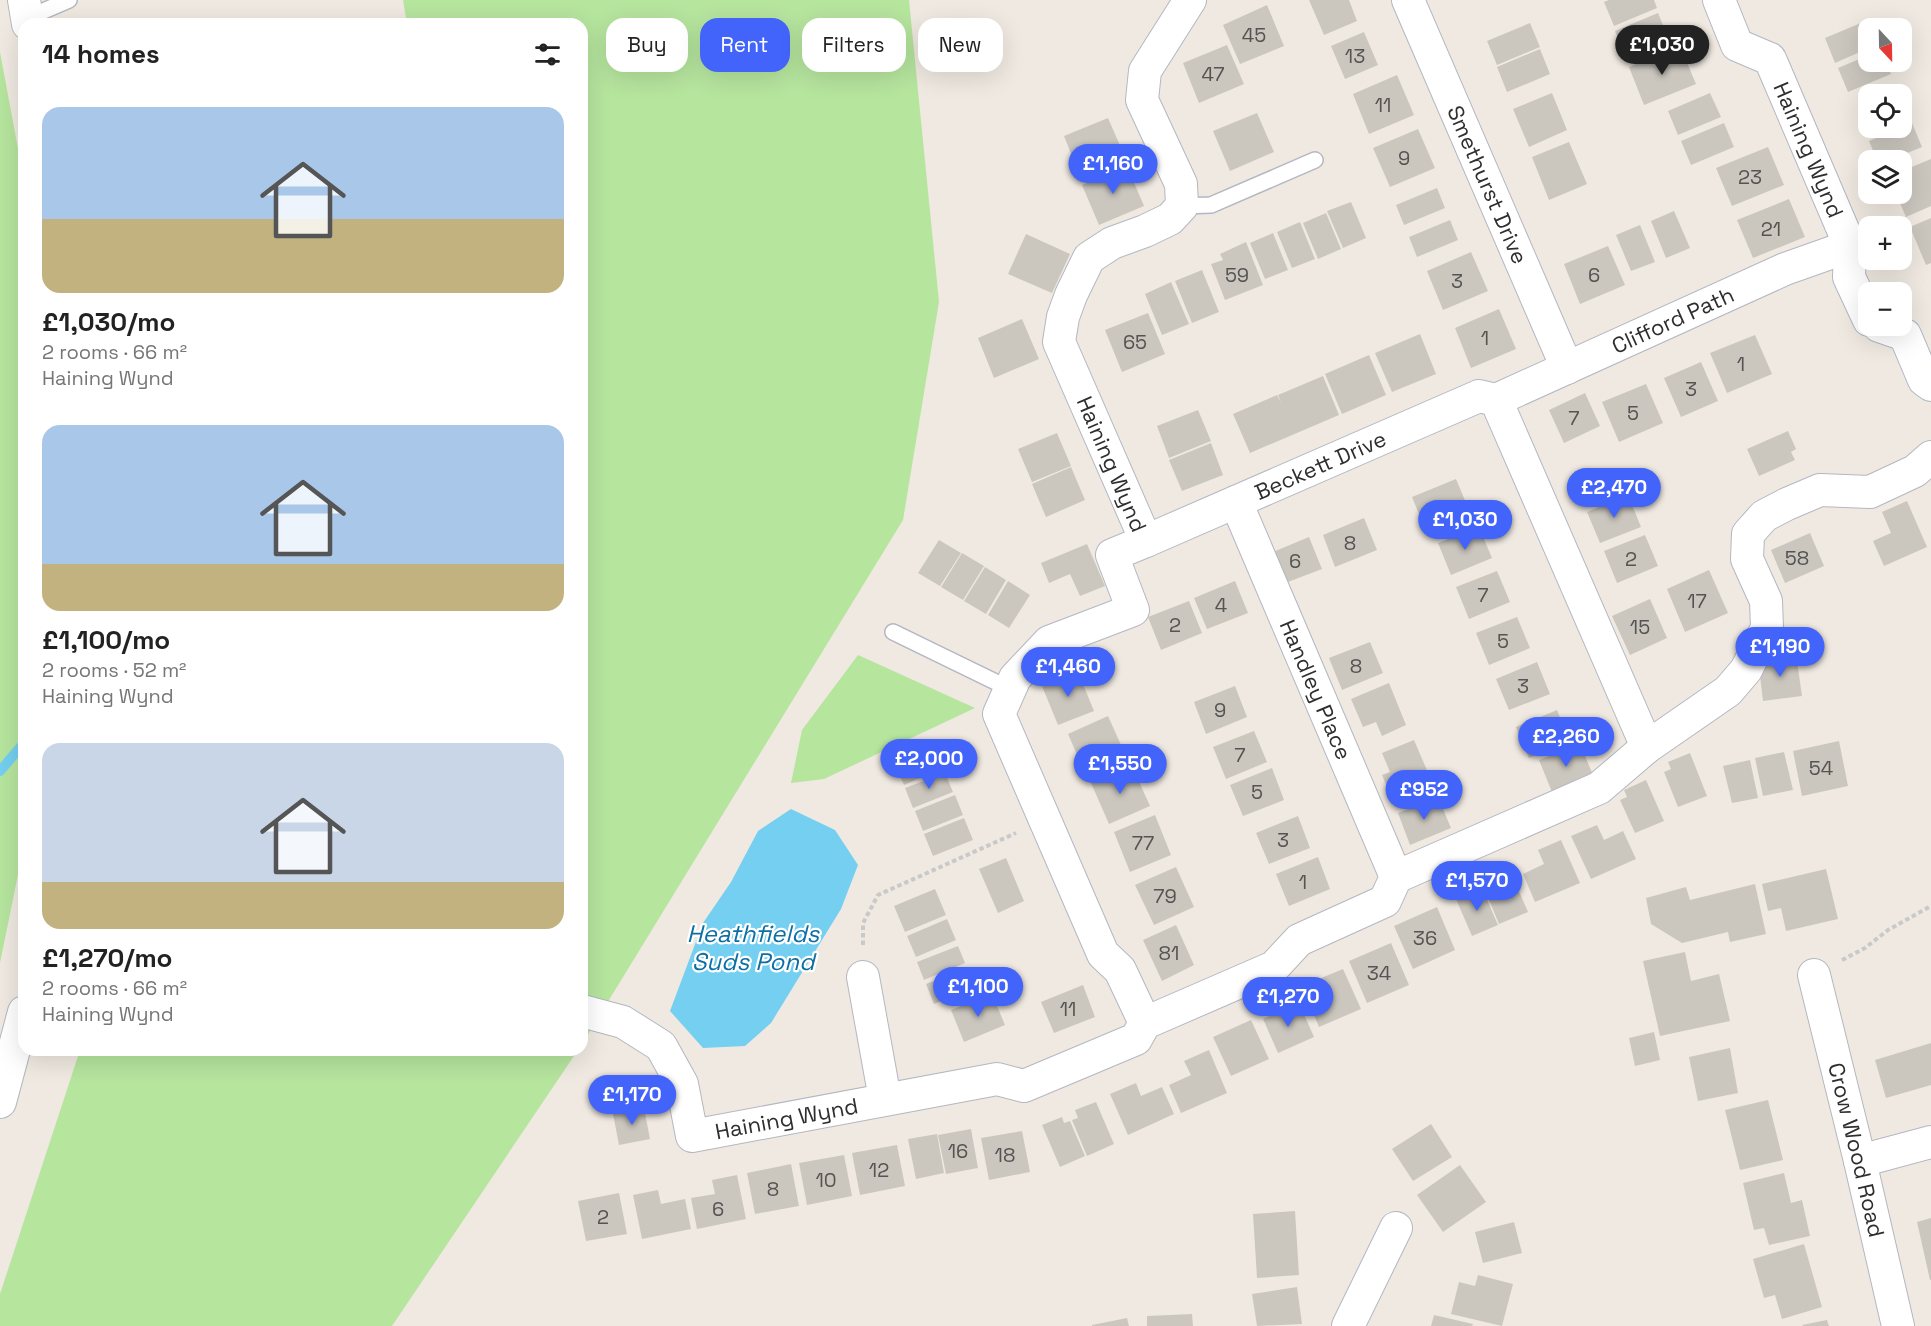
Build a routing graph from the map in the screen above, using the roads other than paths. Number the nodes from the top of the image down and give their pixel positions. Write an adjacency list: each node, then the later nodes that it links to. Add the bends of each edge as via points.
1 (69, 0): 5 (lane)
2 (1190, 0): 7 (street, via 1145,71 1142,100 1182,184)
3 (1408, 0): 11 (street, Smethurst Drive)
4 (1719, 0): 8 (street, Haining Wynd, via 1737,45 1770,59)
5 (26, 14)
6 (1315, 160): 7 (lane, via 1211,205)
7 (1182, 206): 16 (street, Haining Wynd, via 1170,219 1112,243 1089,258 1063,317 1059,342)
8 (1850, 246): 9 (street, Haining Wynd, via 1849,277); 11 (street, Clifford Path, via 1785,269)
9 (1858, 296)
10 (1905, 336): 12 (street, via 1924,380)
11 (1567, 368): 13 (street, Clifford Path)
12 (1931, 385)
13 (1496, 400): 15 (street, Beckett Drive, via 1479,396); 19 (street)
14 (1931, 457): 19 (street, via 1915,471 1870,492 1820,490 1764,516 1748,534 1747,559 1766,601 1767,628 1746,670 1728,691)
15 (1236, 502): 16 (street, Beckett Drive); 20 (street, Handley Place)
16 (1146, 541): 18 (street, Haining Wynd, via 1112,555 1134,610 1049,642 1015,678)
17 (893, 632): 18 (lane)
18 (1010, 689): 24 (street, Haining Wynd, via 999,714 1103,954 1120,970)
19 (1647, 747): 20 (street, via 1599,788)
20 (1396, 877): 24 (street, Haining Wynd, via 1385,901 1299,940 1275,967)
21 (1814, 975): 29 (street, Crow Wood Road)
22 (863, 977): 26 (street, Haining Wynd)
23 (588, 1013): 26 (street, Haining Wynd, via 622,1022 661,1046 682,1084 692,1136)
24 (1145, 1023): 26 (street, Haining Wynd, via 1136,1039 1024,1086 997,1079)
25 (18, 1034): 27 (street)
26 (885, 1099)
27 (0, 1102)
28 (1931, 1142): 29 (street)
29 (1860, 1161): 32 (street, Crow Wood Road)
30 (1396, 1228): 31 (street)
31 (1348, 1326)
32 (1898, 1326)

